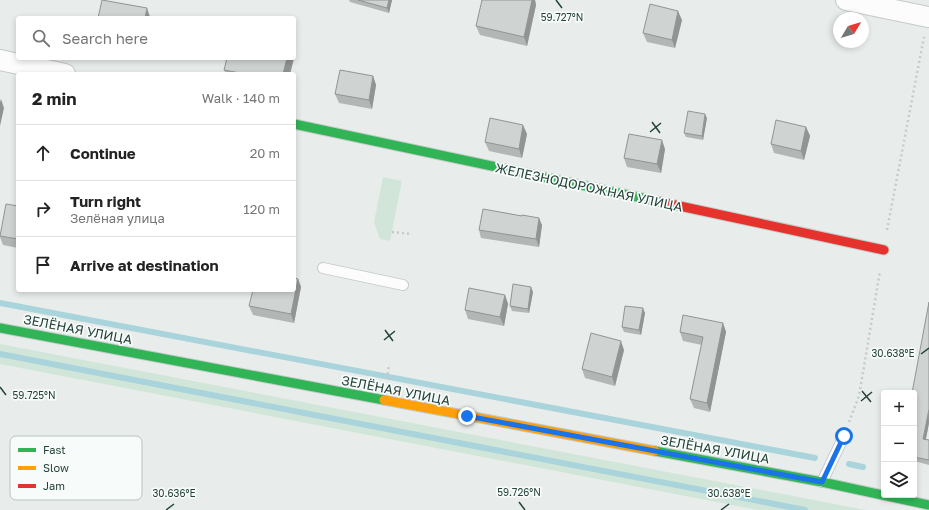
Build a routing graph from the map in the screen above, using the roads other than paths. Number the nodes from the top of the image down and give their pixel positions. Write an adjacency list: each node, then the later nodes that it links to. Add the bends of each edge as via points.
1 (846, 0): 2 (street)
2 (928, 17)
3 (0, 60): 4 (street)
4 (56, 72)
5 (296, 124): 6 (street, ЖЕЛЕЗНОДОРОЖНАЯ УЛИЦА)
6 (884, 250)
7 (323, 268): 8 (lane)
8 (403, 285)
9 (0, 328): 11 (street, ЗЕЛЁНАЯ УЛИЦА)
10 (844, 436): 11 (lane)
11 (822, 482): 12 (street, ЗЕЛЁНАЯ УЛИЦА)
12 (929, 505)

